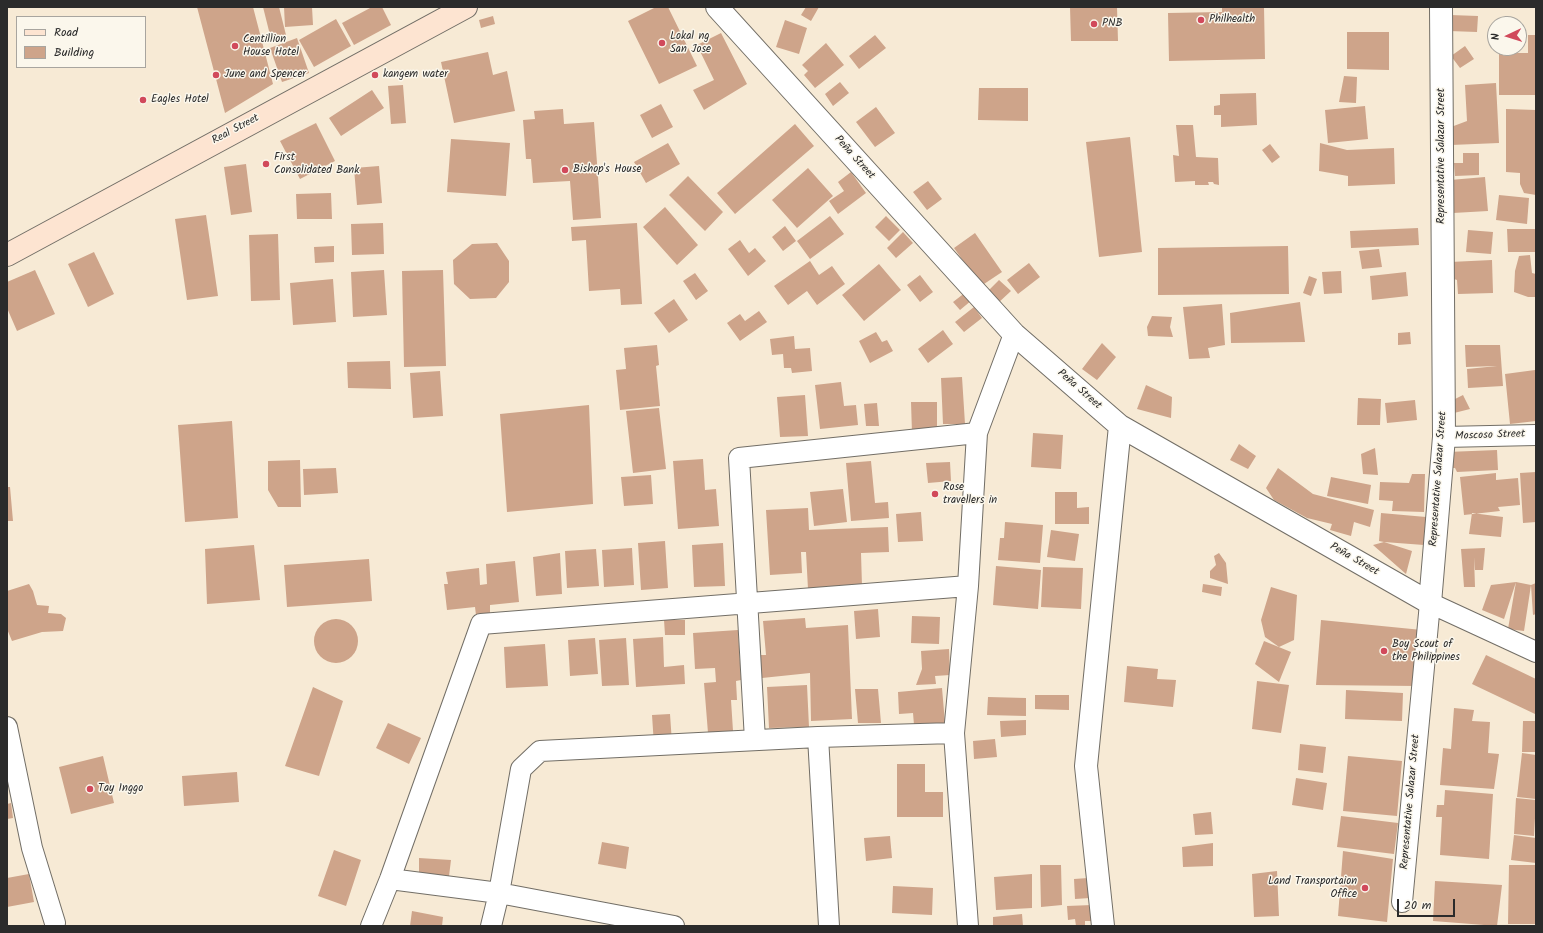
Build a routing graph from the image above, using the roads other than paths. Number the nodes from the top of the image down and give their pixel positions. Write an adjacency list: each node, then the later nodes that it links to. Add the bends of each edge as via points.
1 (466, 7): 4 (main road, Real Street)
2 (717, 7): 5 (street, Peña Street)
3 (1441, 7): 9 (street, Representative Salazar Street)
4 (7, 255)
5 (1014, 334): 6 (street, Peña Street); 7 (street)
6 (1120, 426): 12 (street, Peña Street); 27 (street, via 1086,766)
7 (977, 433): 10 (street); 11 (street, via 739,458)
8 (1536, 434): 9 (street, Moscoso Street)
9 (1444, 437): 12 (street, Representative Salazar Street)
10 (968, 586): 11 (street); 15 (street)
11 (746, 603): 17 (street); 18 (street, via 481,624)
12 (1430, 603): 13 (street, Peña Street); 20 (street, Representative Salazar Street)
13 (1536, 652)
14 (7, 728): 21 (street, via 32,848)
15 (954, 733): 16 (street); 26 (street)
16 (818, 737): 17 (street); 25 (street)
17 (755, 740): 19 (street, via 540,751 522,769)
18 (390, 879): 19 (street); 22 (street)
19 (499, 893): 23 (street); 24 (street)
20 (1402, 902)
21 (55, 923)
22 (371, 926)
23 (491, 926)
24 (674, 926)
25 (829, 926)
26 (968, 926)
27 (1103, 926)

